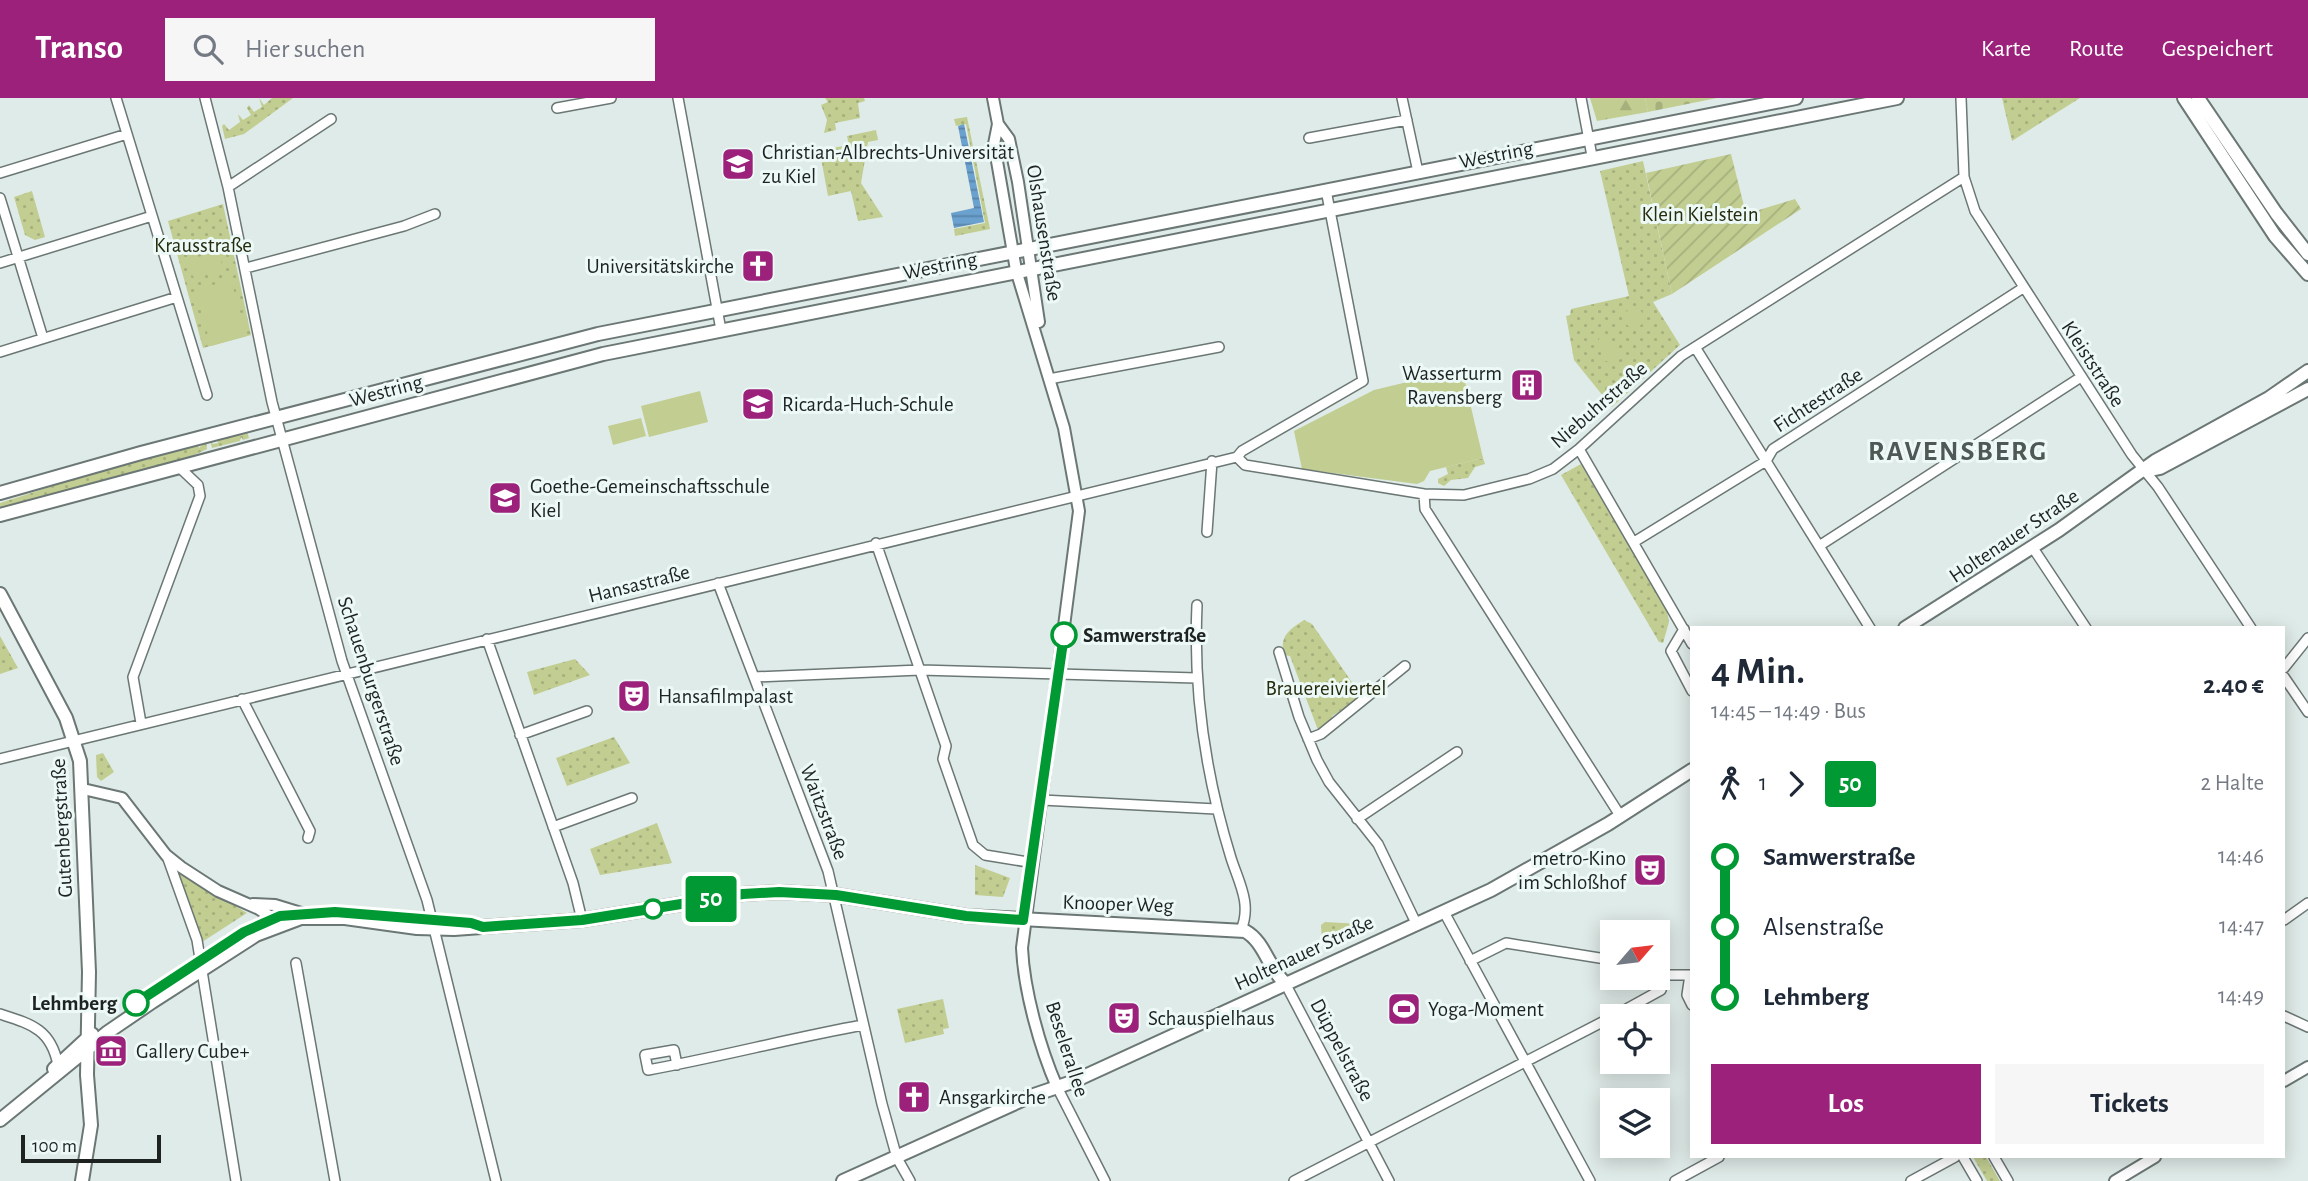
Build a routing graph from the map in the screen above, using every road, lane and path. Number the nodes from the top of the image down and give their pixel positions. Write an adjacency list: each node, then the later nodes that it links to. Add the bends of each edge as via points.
1 (116, 98): 17 (street)
2 (205, 98): 24 (street, Schauenburgerstraße)
3 (611, 98): 13 (street)
4 (678, 98): 43 (street)
5 (993, 98): 16 (street, Olshausenstraße)
6 (1402, 98): 15 (street)
7 (1581, 98): 19 (street)
8 (1796, 98): 19 (main road, Westring)
9 (1896, 98): 20 (main road, Westring)
10 (1961, 98): 23 (street, Kleiststraße)
11 (2183, 98): 40 (main road, via 2275,236)
12 (2199, 99): 34 (main road)
13 (557, 108)
14 (331, 119): 24 (street)
15 (1407, 120): 18 (street); 21 (street)
16 (998, 124): 32 (street, Olshausenstraße, via 1009,139); 33 (street, Olshausenstraße, via 994,144)
17 (127, 134): 22 (street); 30 (street)
18 (1309, 138)
19 (1589, 139): 20 (street); 21 (main road, Westring)
20 (1592, 156): 27 (main road, Westring)
21 (1418, 172): 25 (main road, Westring)
22 (0, 173)
23 (1964, 177): 41 (street, Kleiststraße, via 1975,211); 46 (street, Niebuhrstraße)
24 (228, 187): 37 (street, Schauenburgerstraße)
25 (1326, 190): 27 (street); 28 (main road, Westring)
26 (0, 198): 35 (street)
27 (1329, 208): 31 (main road, Westring); 58 (street, via 1363,381)
28 (1220, 210): 31 (street); 32 (main road, Westring)
29 (435, 214): 37 (street)
30 (152, 216): 35 (street); 42 (street)
31 (1224, 229): 38 (main road, Westring)
32 (1029, 248): 33 (main road, Westring); 38 (street, Olshausenstraße)
33 (1013, 252): 39 (street, Olshausenstraße); 43 (main road, Westring)
34 (2308, 254)
35 (18, 257): 36 (street); 45 (street)
36 (0, 263)
37 (246, 268): 55 (street, Schauenburgerstraße)
38 (1032, 268): 39 (main road, Westring); 49 (street, Olshausenstraße)
39 (1016, 270): 44 (main road, Westring); 49 (street, Olshausenstraße)
40 (2308, 274)
41 (2023, 288): 51 (street, Kleiststraße); 60 (street, Fichtestraße, via 1773,449)
42 (177, 297): 45 (street); 54 (street)
43 (718, 310): 44 (street); 55 (main road, Westring, via 575,340)
44 (721, 330): 56 (main road, Westring, via 603,354)
45 (43, 338): 48 (street)
46 (1695, 346): 57 (street, Niebuhrstraße); 60 (street)
47 (1219, 347): 52 (street)
48 (0, 352)
49 (1042, 352): 52 (street, Olshausenstraße)
50 (2308, 371): 62 (main road, Holtenauer Straße)
51 (2081, 377): 62 (street, Kleiststraße); 70 (street)
52 (1049, 379): 65 (street, Olshausenstraße, via 1066,434)
53 (2308, 389): 62 (main road, Holtenauer Straße, via 2160,468)
54 (207, 395)
55 (277, 419): 56 (street, Schauenburgerstraße); 63 (main road, Westring)
56 (282, 439): 61 (main road, Westring); 87 (street, Schauenburgerstraße)
57 (1579, 449): 64 (street, Niebuhrstraße, via 1553,469 1496,489 1464,495); 68 (street)
58 (1237, 457): 59 (street, Niebuhrstraße); 64 (street, Niebuhrstraße, via 1245,465)
59 (1212, 461): 65 (street, Hansastraße); 67 (street)
60 (1766, 461): 68 (street, Fichtestraße); 70 (street)
61 (179, 467): 66 (main road, Westring); 96 (street, via 198,485 200,496 133,677)
62 (2143, 472): 71 (main road, Holtenauer Straße); 78 (street, Kleiststraße, via 2158,487)
63 (0, 493)
64 (1424, 494): 107 (street, via 1425,509)
65 (1076, 495): 69 (street, Hansastraße); 88 (street, Olshausenstraße, via 1077,534)
66 (0, 514)
67 (1207, 533)
68 (1634, 542): 79 (street)
69 (876, 543): 72 (street, Hansastraße); 86 (street)
70 (1819, 546): 75 (street)
71 (2033, 548): 76 (main road, Holtenauer Straße); 77 (street)
72 (718, 583): 81 (street, Hansastraße); 89 (street, Waitzstraße)
73 (0, 594): 99 (main road, Gutenbergstraße)
74 (1196, 605): 90 (street)
75 (1869, 626)
76 (1908, 626)
77 (2085, 626)
78 (2250, 626)
79 (1684, 629): 82 (street); 92 (street, via 1671,651)
80 (2308, 638): 85 (street)
81 (487, 639): 87 (street, Hansastraße); 97 (street)
82 (1690, 640)
83 (1279, 652): 98 (street)
84 (1405, 666): 98 (street)
85 (2285, 667)
86 (920, 670): 88 (street); 89 (street); 112 (street, via 946,746 943,759 973,845 985,855)
87 (347, 673): 93 (street, Hansastraße); 123 (street, Schauenburgerstraße)
88 (1059, 675): 90 (street); 105 (street, Olshausenstraße)
89 (754, 677): 113 (street, Waitzstraße)
90 (1196, 678): 106 (street)
91 (2285, 678): 95 (street)
92 (1690, 687)
93 (242, 699): 96 (street, Hansastraße); 110 (street, via 310,831)
94 (587, 711): 97 (street)
95 (2308, 712)
96 (141, 723): 99 (street, Hansastraße)
97 (520, 735): 109 (street)
98 (1308, 740): 108 (street, via 1329,782)
99 (74, 741): 101 (street, Hansastraße); 103 (main road, Gutenbergstraße)
100 (1457, 752): 108 (street)
101 (0, 759)
102 (1690, 771): 107 (main road, Holtenauer Straße)
103 (83, 789): 111 (street, via 122,798); 141 (main road, Gutenbergstraße)
104 (632, 798): 109 (street)
105 (1042, 800): 106 (street); 112 (street, Olshausenstraße)
106 (1216, 809): 124 (street, via 1246,902)
107 (1621, 817): 116 (main road, Holtenauer Straße)
108 (1357, 819): 122 (street, via 1382,851)
109 (553, 827): 119 (street)
110 (308, 838)
111 (166, 855): 114 (street, via 206,884); 128 (street, via 193,922)
112 (1034, 863): 120 (street, Olshausenstraße)
113 (836, 895): 119 (main road, Knooper Weg, via 743,894); 120 (main road, Knooper Weg, via 966,916); 139 (street, Waitzstraße)
114 (245, 902): 117 (street); 121 (street)
115 (2308, 903): 118 (street)
116 (1444, 912): 122 (main road, Holtenauer Straße); 126 (street)
117 (301, 913): 121 (main road, Knooper Weg); 123 (main road, Knooper Weg, via 335,912)
118 (2285, 919)
119 (582, 920): 123 (main road, Knooper Weg)
120 (1023, 920): 124 (main road, Knooper Weg); 148 (street, Beselerallee, via 1024,967 1046,1061)
121 (277, 921): 123 (main road, Knooper Weg, via 327,917); 128 (main road, Knooper Weg, via 257,924)
122 (1416, 923): 132 (main road, Holtenauer Straße)
123 (434, 926): 160 (street, Schauenburgerstraße)
124 (1249, 935): 132 (main road, Düppelstraße)
125 (1600, 958): 126 (street, via 1506,943)
126 (1470, 961): 142 (street)
127 (296, 963): 159 (street)
128 (201, 965): 141 (main road, Knooper Weg); 158 (street)
129 (1670, 974): 130 (street)
130 (1690, 975)
131 (1690, 980): 134 (street)
132 (1280, 985): 148 (main road, Holtenauer Straße); 150 (street, Düppelstraße)
133 (1661, 990): 135 (street)
134 (1690, 1001)
135 (1636, 1004)
136 (0, 1014): 143 (street, via 35,1025 53,1047)
137 (2285, 1016): 140 (street)
138 (1600, 1023): 142 (street)
139 (863, 1025): 144 (street); 151 (street, Waitzstraße)
140 (2308, 1027)
141 (88, 1043): 143 (main road, Knooper Weg); 147 (main road, Knooper Weg); 157 (main road, via 91,1125)
142 (1525, 1061): 150 (street); 166 (street)
143 (58, 1065): 147 (main road, Knooper Weg)
144 (677, 1065)
145 (2308, 1067): 146 (street)
146 (2285, 1080)
147 (40, 1086): 149 (main road, Knooper Weg)
148 (1057, 1087): 151 (main road, Holtenauer Straße); 163 (street, Beselerallee)
149 (0, 1120)
150 (1369, 1142): 164 (street); 165 (street, Düppelstraße)
151 (897, 1158): 161 (main road, Holtenauer Straße); 162 (street, Waitzstraße)
152 (1717, 1158): 167 (street)
153 (1953, 1158): 168 (street)
154 (1964, 1158): 169 (street)
155 (1995, 1158): 170 (street)
156 (2153, 1158): 171 (street)
157 (82, 1181)
158 (236, 1181)
159 (335, 1181)
160 (496, 1181)
161 (843, 1181)
162 (910, 1181)
163 (1105, 1181)
164 (1294, 1181)
165 (1390, 1181)
166 (1590, 1181)
167 (1675, 1181)
168 (1910, 1181)
169 (1977, 1181)
170 (2008, 1181)
171 (2115, 1181)

